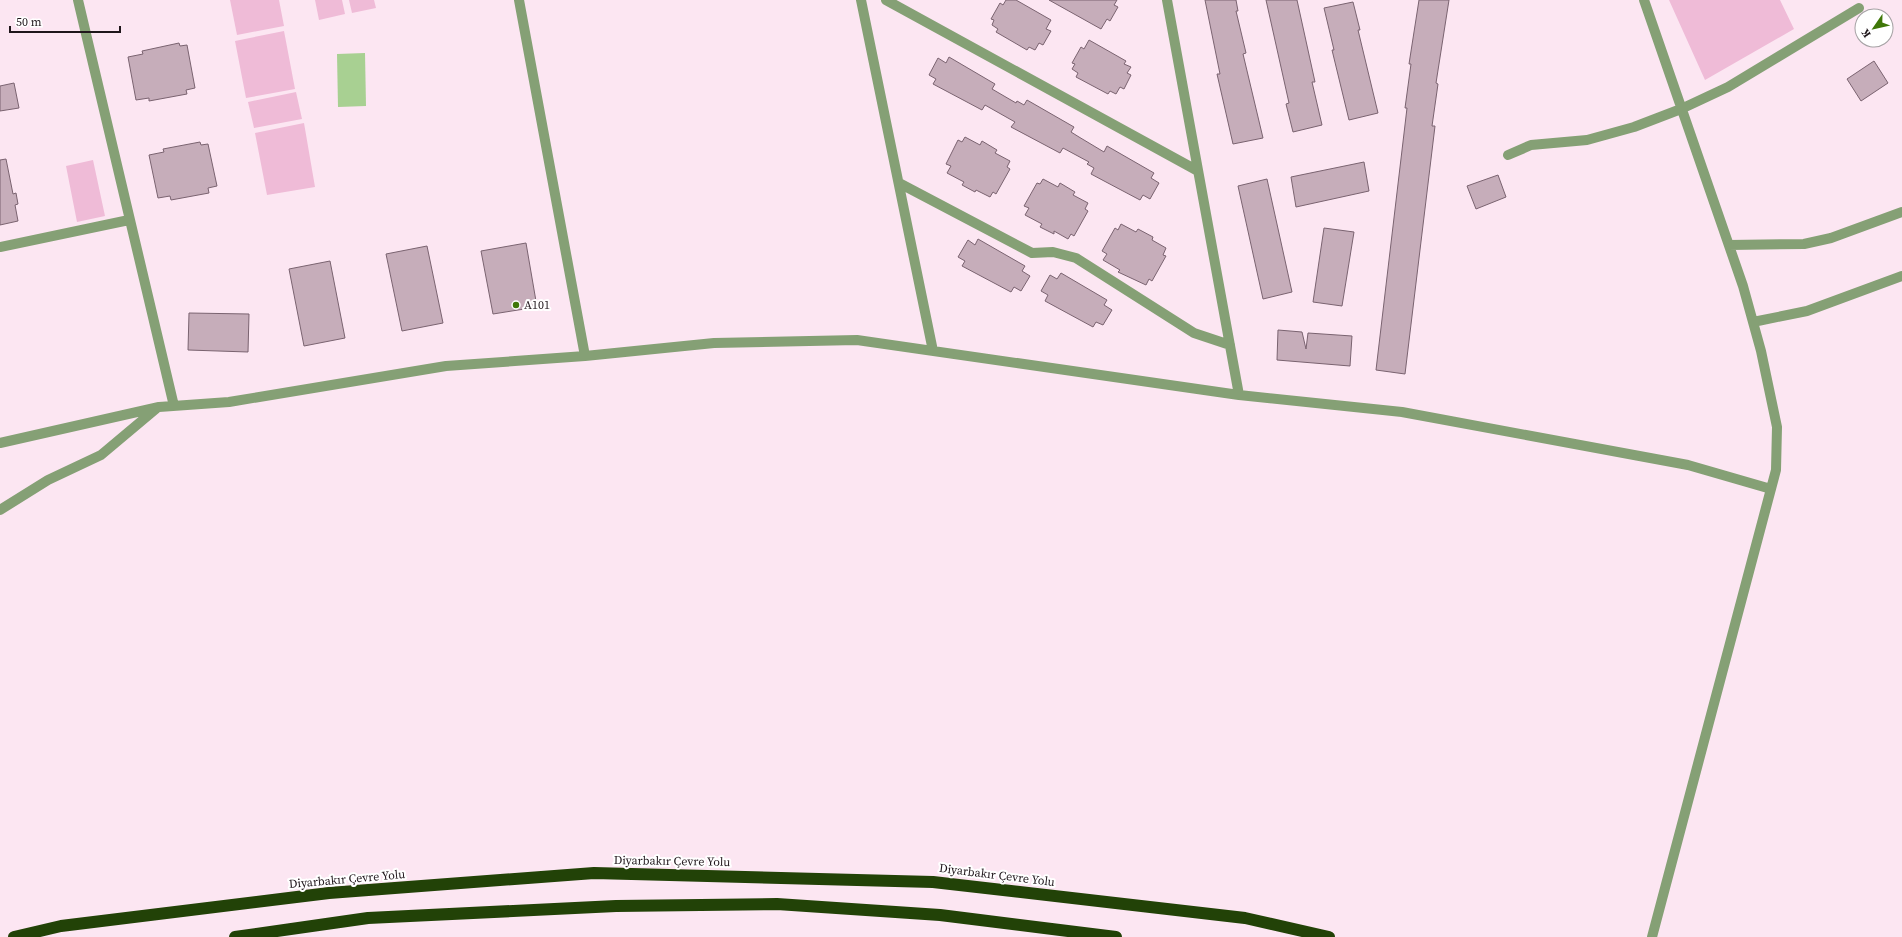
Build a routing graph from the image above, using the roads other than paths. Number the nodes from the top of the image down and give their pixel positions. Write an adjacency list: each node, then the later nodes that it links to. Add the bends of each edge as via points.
1 (78, 0): 13 (street)
2 (519, 0): 20 (street)
3 (861, 0): 11 (street)
4 (886, 0): 10 (street)
5 (1167, 0): 10 (street)
6 (1644, 0): 8 (street)
7 (1854, 11): 8 (street, via 1728,87)
8 (1681, 109): 9 (street, via 1634,127 1587,140 1531,145); 14 (street)
9 (1508, 155)
10 (1198, 171): 18 (street)
11 (899, 183): 18 (street, via 1032,253 1053,252 1076,258 1194,332); 19 (street)
12 (1902, 212): 14 (street, via 1831,238 1804,244)
13 (129, 220): 15 (street); 22 (street)
14 (1729, 245): 17 (street)
15 (0, 247)
16 (1902, 276): 17 (street, via 1807,311)
17 (1753, 322): 25 (street, via 1777,427 1776,470)
18 (1230, 345): 21 (street)
19 (934, 350): 20 (street, via 857,340 714,344); 21 (street)
20 (585, 356): 22 (street, via 446,366 229,402)
21 (1239, 395): 25 (street, via 1402,412 1688,465)
22 (174, 406): 23 (street)
23 (159, 407): 24 (street); 26 (street, via 101,455 48,480)
24 (0, 443)
25 (1771, 489): 31 (street)
26 (0, 510)
27 (14, 937): 30 (highway, Diyarbakır Çevre Yolu, via 61,926 329,893 594,873 933,882 1244,918)
28 (236, 937): 29 (highway, via 368,918 616,906 777,904 940,915)
29 (1116, 937)
30 (1329, 937)
31 (1652, 937)

